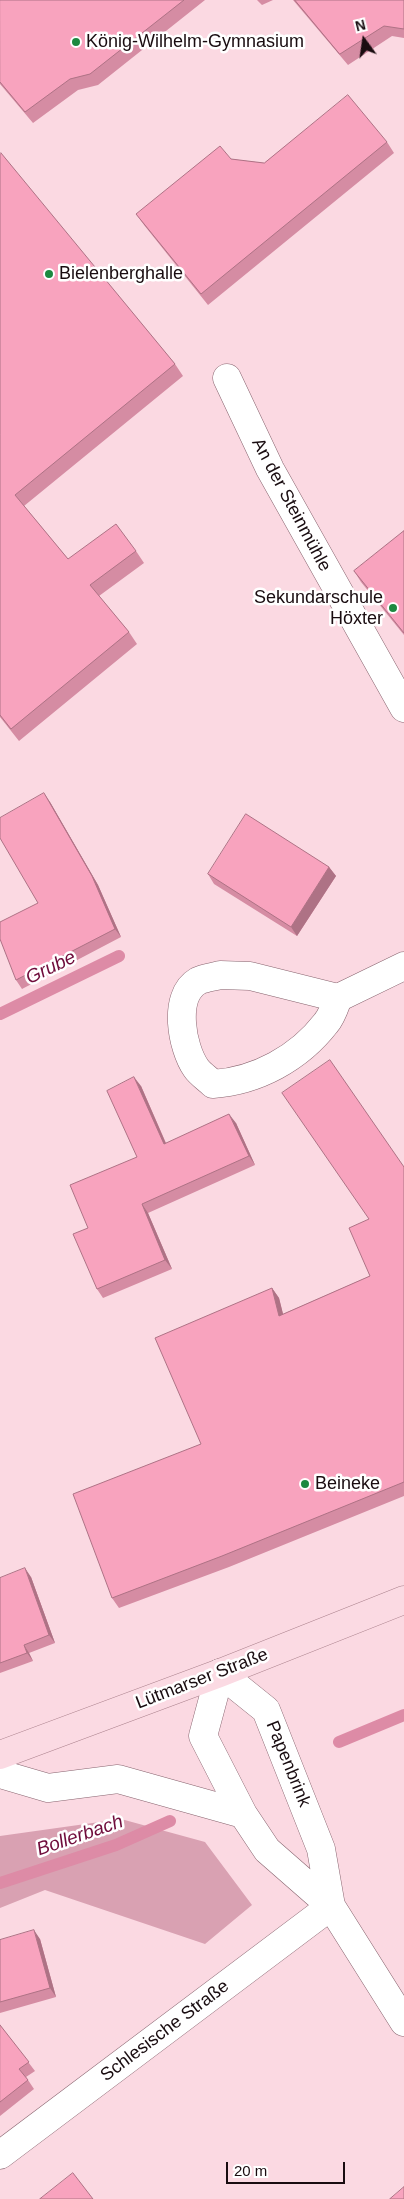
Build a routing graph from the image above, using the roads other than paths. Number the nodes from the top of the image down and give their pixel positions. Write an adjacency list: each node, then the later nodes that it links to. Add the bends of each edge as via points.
1 (227, 378): 2 (street, An der Steinmühle, via 270,469)
2 (404, 708)
3 (404, 966): 4 (street)
4 (338, 998): 4 (street, via 250,976 220,975 198,981 186,993 181,1021 184,1040 196,1068 213,1084 236,1082 283,1063 327,1022)
5 (404, 1600): 6 (main road, Lütmarser Straße)
6 (220, 1673): 7 (main road, Lütmarser Straße); 9 (street, Papenbrink, via 203,1736); 10 (street, Papenbrink, via 266,1710 321,1849)
7 (0, 1755)
8 (0, 1774): 9 (street, via 48,1788 118,1779)
9 (243, 1814): 10 (street, Papenbrink, via 267,1850)
10 (331, 1906): 11 (street, Papenbrink); 12 (street, Schlesische Straße)
11 (404, 2022)
12 (0, 2156)

